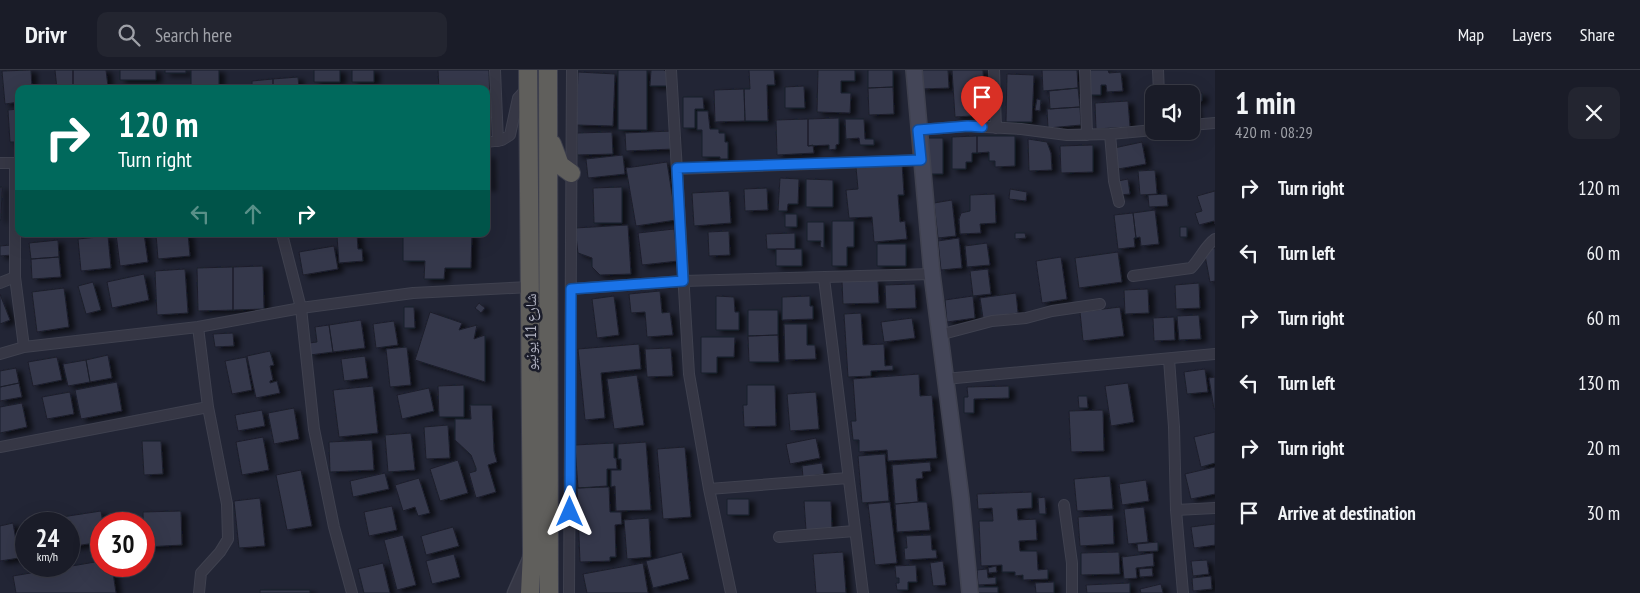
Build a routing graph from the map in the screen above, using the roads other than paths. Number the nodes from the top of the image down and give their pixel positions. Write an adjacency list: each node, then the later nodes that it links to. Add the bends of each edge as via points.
1 (496, 70): 19 (street)
2 (548, 70): 14 (highway, شارع 11 يونيو)
3 (572, 70): 25 (street)
4 (671, 70): 24 (street)
5 (914, 70): 15 (main road)
6 (994, 70): 13 (street)
7 (1085, 70): 18 (street)
8 (1158, 70): 10 (street)
9 (528, 78): 19 (street, via 518,98 510,135); 36 (highway, شارع 11 يونيو)
10 (1159, 85)
11 (1215, 123): 12 (street)
12 (1200, 124)
13 (996, 128): 15 (street, via 968,126); 18 (street)
14 (548, 130): 25 (highway, via 560,165); 61 (highway, شارع 11 يونيو)
15 (918, 130): 21 (main road)
16 (1145, 131): 17 (street)
17 (1110, 134): 18 (street); 26 (street)
18 (1087, 135)
19 (498, 141): 20 (street)
20 (490, 142)
21 (921, 160): 24 (street); 30 (main road)
22 (0, 163): 23 (street)
23 (15, 163)
24 (677, 168): 34 (street)
25 (572, 173): 37 (street)
26 (1119, 202)
27 (17, 237): 32 (street)
28 (283, 237): 39 (street)
29 (1215, 239): 31 (street, via 1191,268)
30 (932, 274): 33 (street); 41 (main road)
31 (1133, 276)
32 (15, 277): 35 (street); 42 (street)
33 (824, 278): 34 (street); 49 (street)
34 (683, 281): 37 (street); 50 (street, via 689,374)
35 (0, 283)
36 (530, 286): 39 (street, via 414,293); 56 (highway, شارع 11 يونيو)
37 (571, 289): 62 (street)
38 (1100, 304): 41 (street, via 992,321)
39 (301, 308): 40 (street); 58 (street, via 314,429 334,527)
40 (198, 326): 42 (street); 47 (street)
41 (939, 335): 46 (main road)
42 (24, 347): 43 (street)
43 (0, 354)
44 (1215, 354): 45 (street)
45 (1169, 359): 46 (street); 53 (street)
46 (945, 379): 65 (main road)
47 (208, 406): 48 (street); 57 (street, via 228,504 228,539 201,573)
48 (0, 447)
49 (848, 478): 50 (street); 54 (street)
50 (709, 490): 63 (street)
51 (1064, 505): 66 (street, via 1072,563)
52 (1215, 508): 53 (street)
53 (1176, 510): 67 (street)
54 (855, 531): 55 (street); 64 (street)
55 (779, 537)
56 (532, 552): 59 (street); 60 (highway, شارع 11 يونيو)
57 (199, 593)
58 (352, 593)
59 (514, 593)
60 (530, 593)
61 (549, 593)
62 (569, 593)
63 (731, 593)
64 (863, 593)
65 (970, 593)
66 (1072, 593)
67 (1183, 593)

